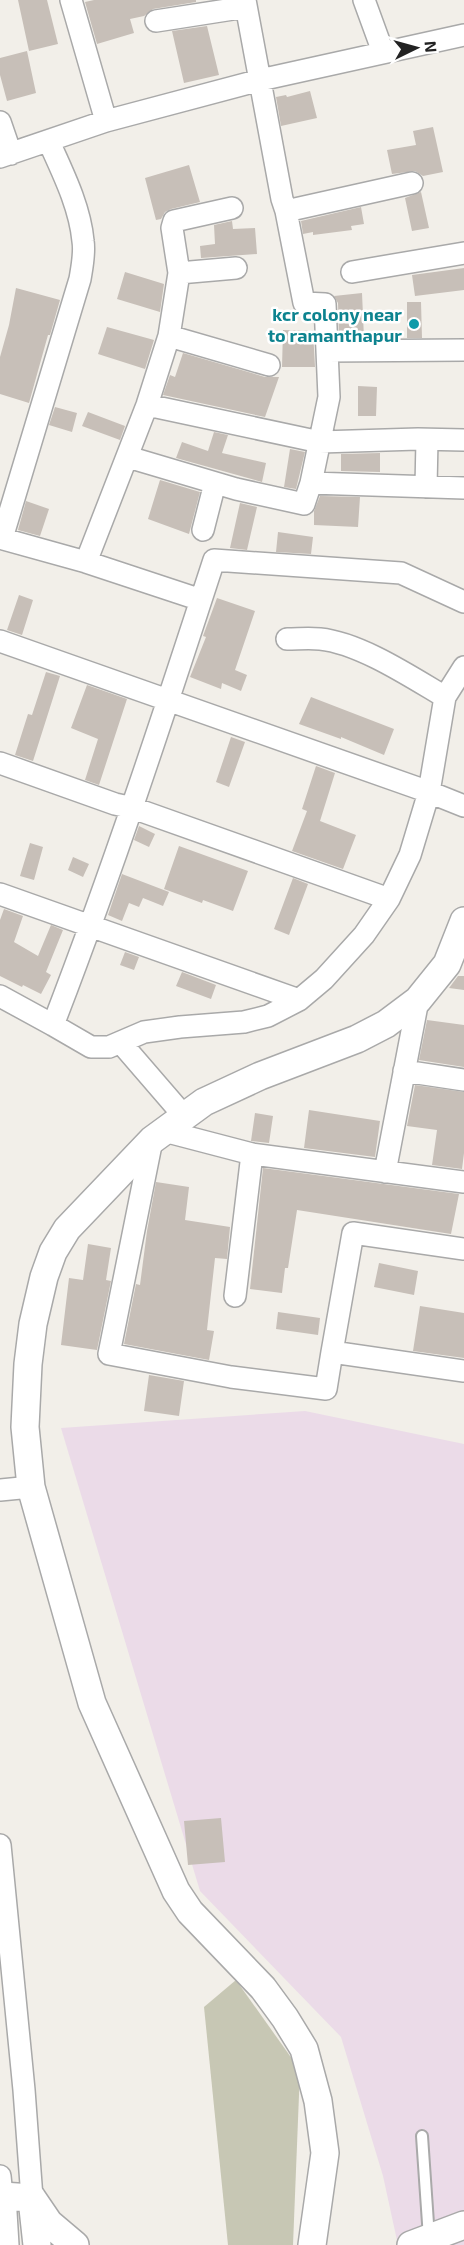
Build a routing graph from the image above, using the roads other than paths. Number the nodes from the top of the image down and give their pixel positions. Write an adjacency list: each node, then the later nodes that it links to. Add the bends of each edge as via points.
1 (71, 0): 8 (street)
2 (364, 0): 6 (street)
3 (246, 3): 4 (street); 7 (street)
4 (156, 21)
5 (464, 35): 6 (street)
6 (383, 52): 7 (street)
7 (260, 80): 8 (street); 14 (street)
8 (106, 121): 10 (street)
9 (0, 122): 11 (street)
10 (49, 142): 11 (street); 33 (street, via 79,217 84,243 80,279)
11 (6, 155)
12 (412, 183): 14 (street)
13 (232, 208): 18 (street, via 174,221)
14 (286, 211): 21 (street, via 304,303 325,304)
15 (464, 253): 17 (street)
16 (236, 268): 18 (street)
17 (352, 272)
18 (179, 273): 19 (street)
19 (169, 336): 22 (street); 23 (street)
20 (464, 350): 21 (street)
21 (327, 351): 26 (street, via 329,397)
22 (269, 365)
23 (147, 405): 26 (street); 27 (street)
24 (426, 440): 25 (street); 26 (street); 30 (street)
25 (464, 440)
26 (320, 442): 29 (street)
27 (128, 457): 28 (street); 34 (street)
28 (215, 483): 29 (street, via 304,504); 32 (street)
29 (311, 483): 30 (street)
30 (426, 487): 31 (street)
31 (464, 488)
32 (203, 530)
33 (1, 538): 34 (street)
34 (86, 562): 35 (street)
35 (201, 600): 36 (street, via 214,560 401,573); 41 (street)
36 (464, 602)
37 (287, 639): 40 (street, via 321,639 351,648)
38 (0, 641): 41 (street)
39 (464, 667): 40 (street)
40 (446, 697): 43 (street)
41 (168, 700): 43 (street); 45 (street)
42 (0, 764): 45 (street)
43 (435, 794): 44 (street); 47 (street)
44 (464, 806)
45 (133, 808): 47 (street); 49 (street)
46 (0, 894): 49 (street)
47 (389, 899): 52 (street, via 364,935)
48 (464, 921): 50 (street)
49 (91, 926): 52 (street); 54 (street)
50 (456, 966): 53 (street)
51 (0, 996): 54 (street)
52 (299, 1000): 55 (street, via 268,1016 244,1022 144,1032)
53 (418, 1000): 56 (street); 58 (street, via 386,1024 357,1038 204,1102)
54 (53, 1025): 55 (street, via 92,1047)
55 (125, 1048): 58 (street, via 151,1078)
56 (404, 1071): 57 (street); 60 (street)
57 (464, 1080)
58 (167, 1129): 59 (street); 64 (street, via 109,1354 231,1377 326,1389); 66 (street, via 67,1229 52,1251 33,1324 25,1427)
59 (252, 1154): 60 (street); 63 (street)
60 (385, 1172): 61 (street)
61 (464, 1182)
62 (464, 1249): 64 (street, via 353,1233)
63 (235, 1296)
64 (332, 1352): 65 (street)
65 (464, 1371)
66 (14, 1489): 74 (street, via 92,1703 165,1868 190,1912 263,1988 303,2049 318,2101 325,2153)
67 (0, 1855): 70 (street)
68 (422, 2136): 72 (lane)
69 (2, 2209): 70 (street)
70 (34, 2221): 73 (street, via 49,2223)
71 (464, 2225): 72 (street)
72 (420, 2242)
73 (75, 2245)
74 (312, 2245)

